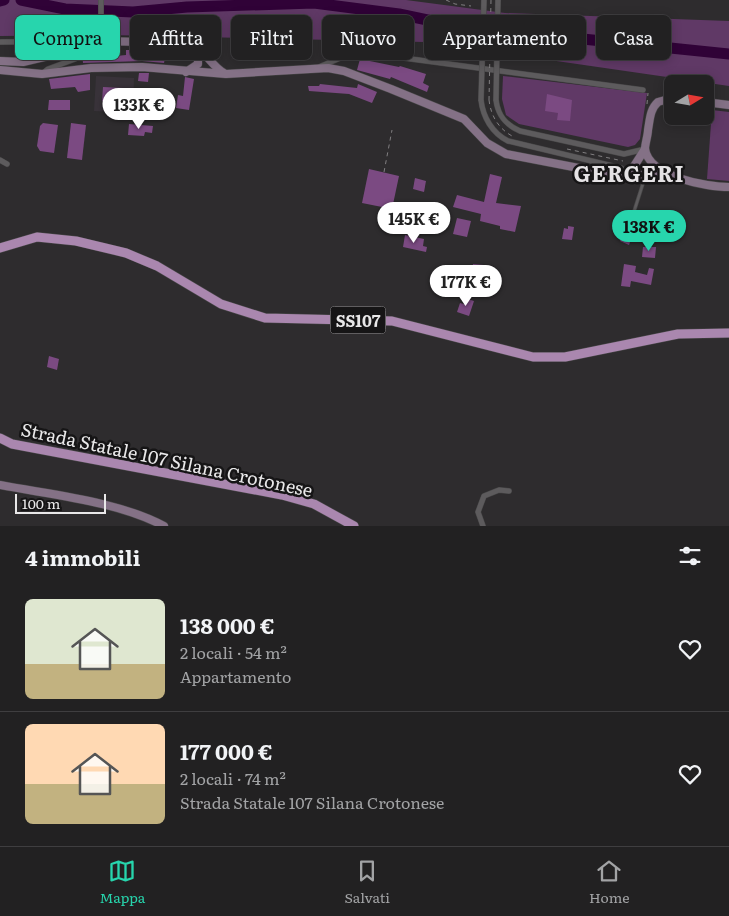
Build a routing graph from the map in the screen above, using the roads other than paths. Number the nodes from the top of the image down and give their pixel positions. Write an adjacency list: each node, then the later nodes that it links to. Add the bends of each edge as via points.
1 (101, 0): 4 (street)
2 (484, 0): 26 (street, bridge, via 481,100 489,124 508,141 621,168)
3 (498, 0): 23 (street, bridge, via 496,100 501,116 520,131 624,154)
4 (101, 15)
5 (1, 42): 6 (street)
6 (15, 42)
7 (32, 60): 12 (street)
8 (72, 60): 17 (street)
9 (75, 60): 15 (street)
10 (198, 60): 16 (street, via 198,64)
11 (208, 60): 18 (street)
12 (0, 61)
13 (318, 68): 18 (street); 19 (street, via 345,56 374,54); 26 (street, via 344,71 464,119 487,143 506,154 620,176)
14 (0, 70): 17 (street)
15 (77, 70): 16 (street, via 142,67); 17 (street)
16 (186, 72): 18 (street)
17 (42, 74)
18 (226, 74)
19 (643, 90)
20 (664, 100): 23 (street, via 654,106)
21 (714, 103): 22 (street)
22 (729, 105)
23 (645, 149): 26 (street); 28 (street, via 655,163)
24 (0, 160): 25 (street)
25 (7, 164)
26 (629, 174): 27 (street)
27 (645, 175): 28 (street); 30 (lane)
28 (673, 178): 29 (street)
29 (729, 187)
30 (631, 221)
31 (0, 248): 32 (main road, SS107, via 37,237 76,241 126,253 157,266 221,304 264,318 392,321 533,357 573,356 678,334)
32 (729, 333)
33 (0, 438): 37 (main road, Strada Statale 107 Silana Crotonese, via 25,447 282,495 314,504)
34 (0, 485): 36 (street, via 139,514)
35 (509, 490): 38 (street, via 484,496 478,512)
36 (164, 526)
37 (354, 526)
38 (483, 526)

